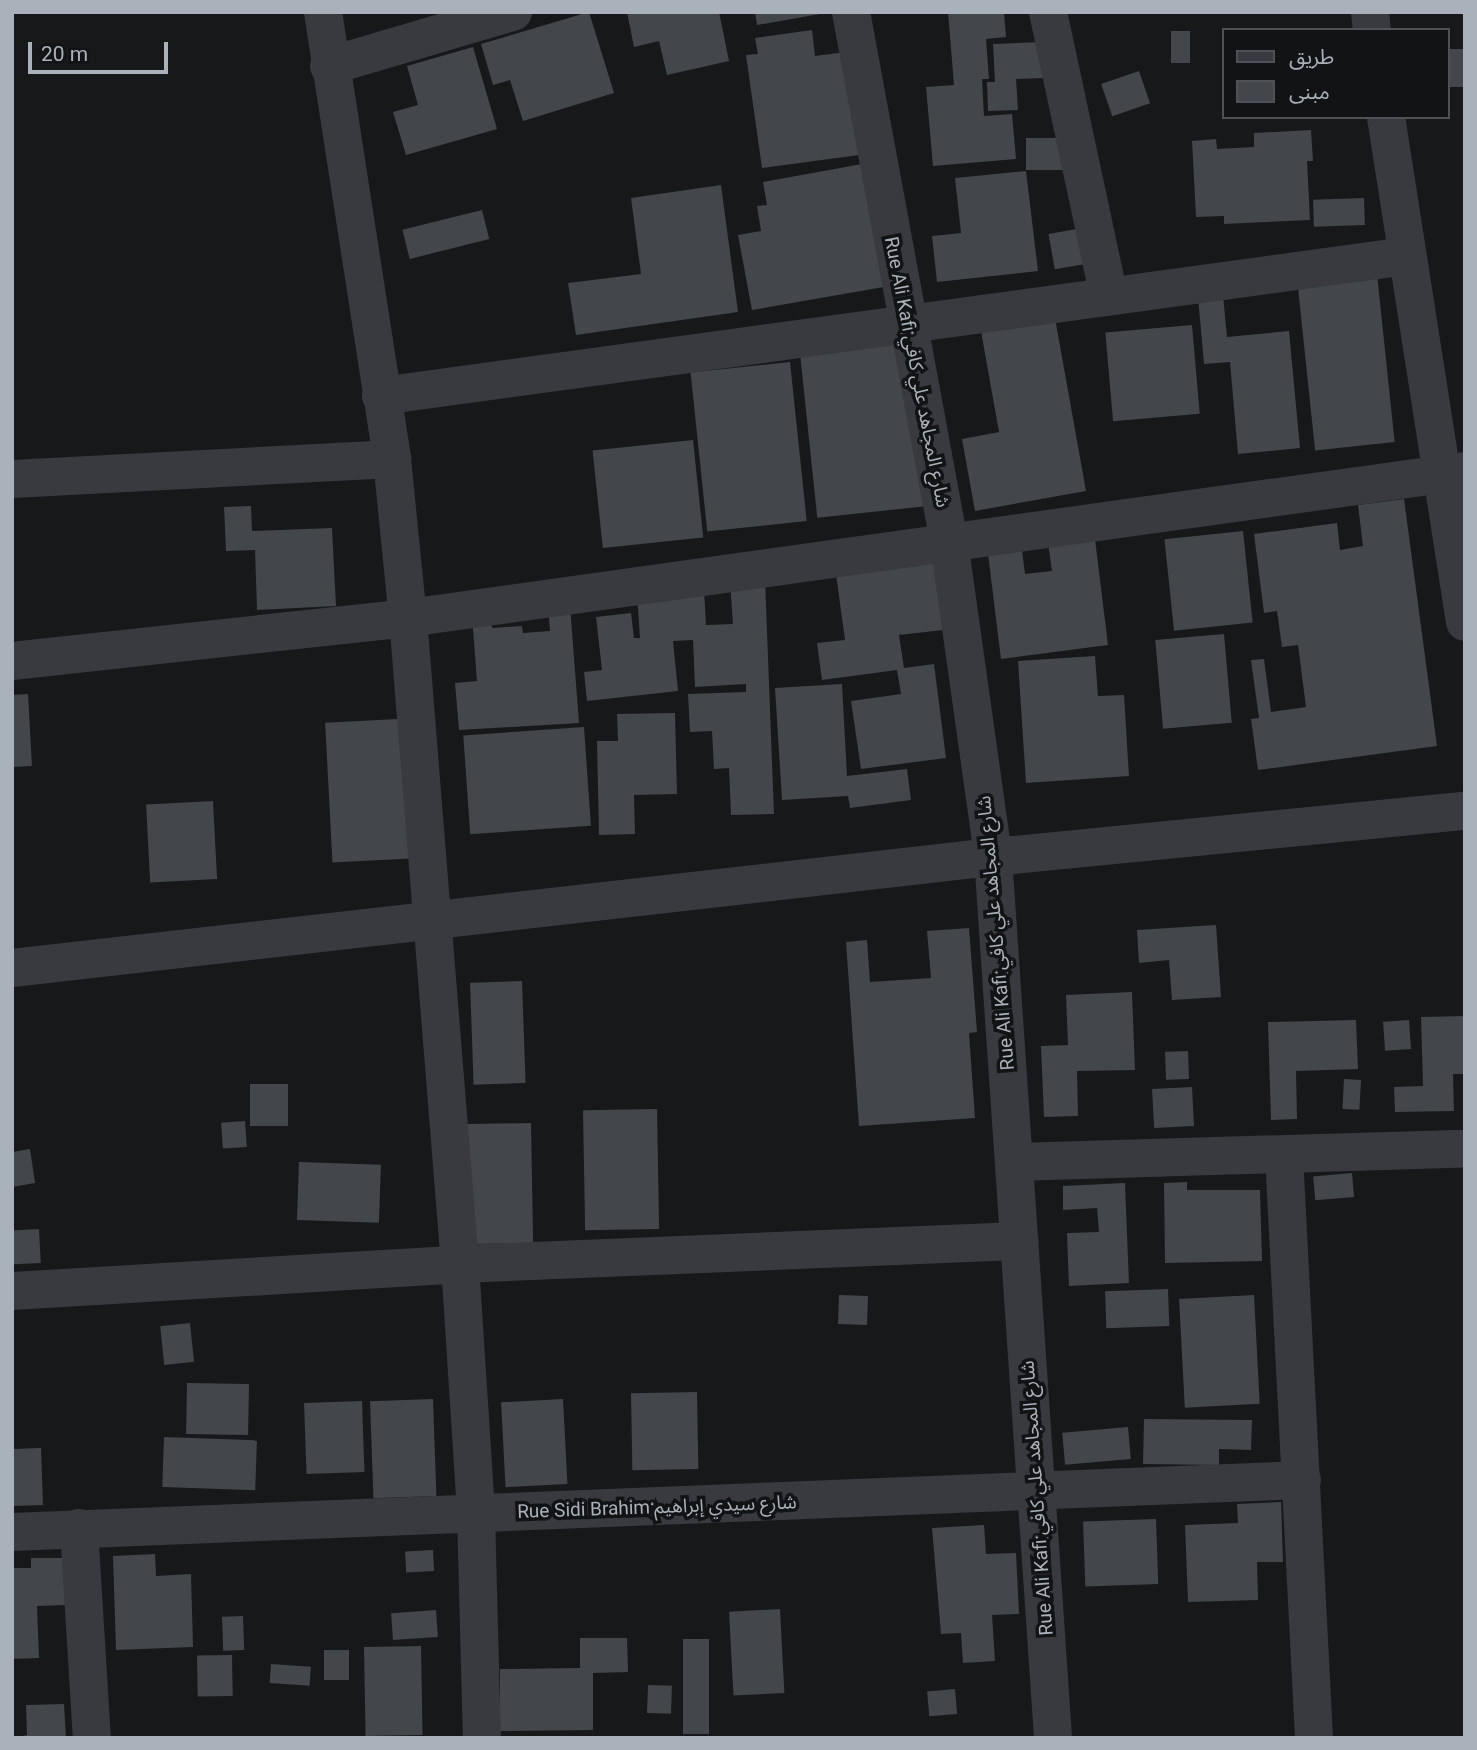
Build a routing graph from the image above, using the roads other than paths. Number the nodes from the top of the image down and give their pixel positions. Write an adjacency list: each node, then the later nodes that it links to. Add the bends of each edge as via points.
1 (323, 12): 5 (street)
2 (513, 12): 5 (street)
3 (850, 12): 9 (street, Rue Ali Kafi;شارع المجاهد علي كافي)
4 (1048, 12): 8 (street)
5 (329, 66): 10 (street)
6 (1386, 119): 7 (street)
7 (1407, 256): 8 (street); 12 (street)
8 (1109, 297): 9 (street)
9 (908, 325): 10 (street); 14 (street, Rue Ali Kafi;شارع المجاهد علي كافي)
10 (381, 396): 11 (street)
11 (392, 459): 13 (street); 15 (street)
12 (1453, 473): 14 (street); 16 (street)
13 (12, 479)
14 (949, 542): 15 (street); 19 (street, Rue Ali Kafi;شارع المجاهد علي كافي)
15 (408, 618): 17 (street); 20 (street)
16 (1465, 622)
17 (12, 661)
18 (1465, 811): 19 (street)
19 (993, 857): 20 (street); 24 (street, Rue Ali Kafi;شارع المجاهد علي كافي)
20 (432, 921): 21 (street); 26 (street)
21 (12, 968)
22 (1465, 1149): 23 (street)
23 (1284, 1154): 24 (street); 28 (street)
24 (1014, 1161): 25 (street, Rue Ali Kafi;شارع المجاهد علي كافي)
25 (1020, 1241): 26 (street); 29 (street, Rue Ali Kafi;شارع المجاهد علي كافي)
26 (460, 1264): 27 (street); 30 (street)
27 (12, 1291)
28 (1302, 1480): 29 (street, Rue Sidi Brahim;شارع سيدي إبراهيم); 36 (street)
29 (1037, 1493): 30 (street, Rue Sidi Brahim;شارع سيدي إبراهيم); 35 (street, Rue Ali Kafi;شارع المجاهد علي كافي)
30 (476, 1513): 31 (street, Rue Sidi Brahim;شارع سيدي إبراهيم); 34 (street)
31 (79, 1528): 32 (street, Rue Sidi Brahim;شارع سيدي إبراهيم); 33 (street)
32 (12, 1532)
33 (92, 1738)
34 (482, 1738)
35 (1054, 1738)
36 (1314, 1738)

